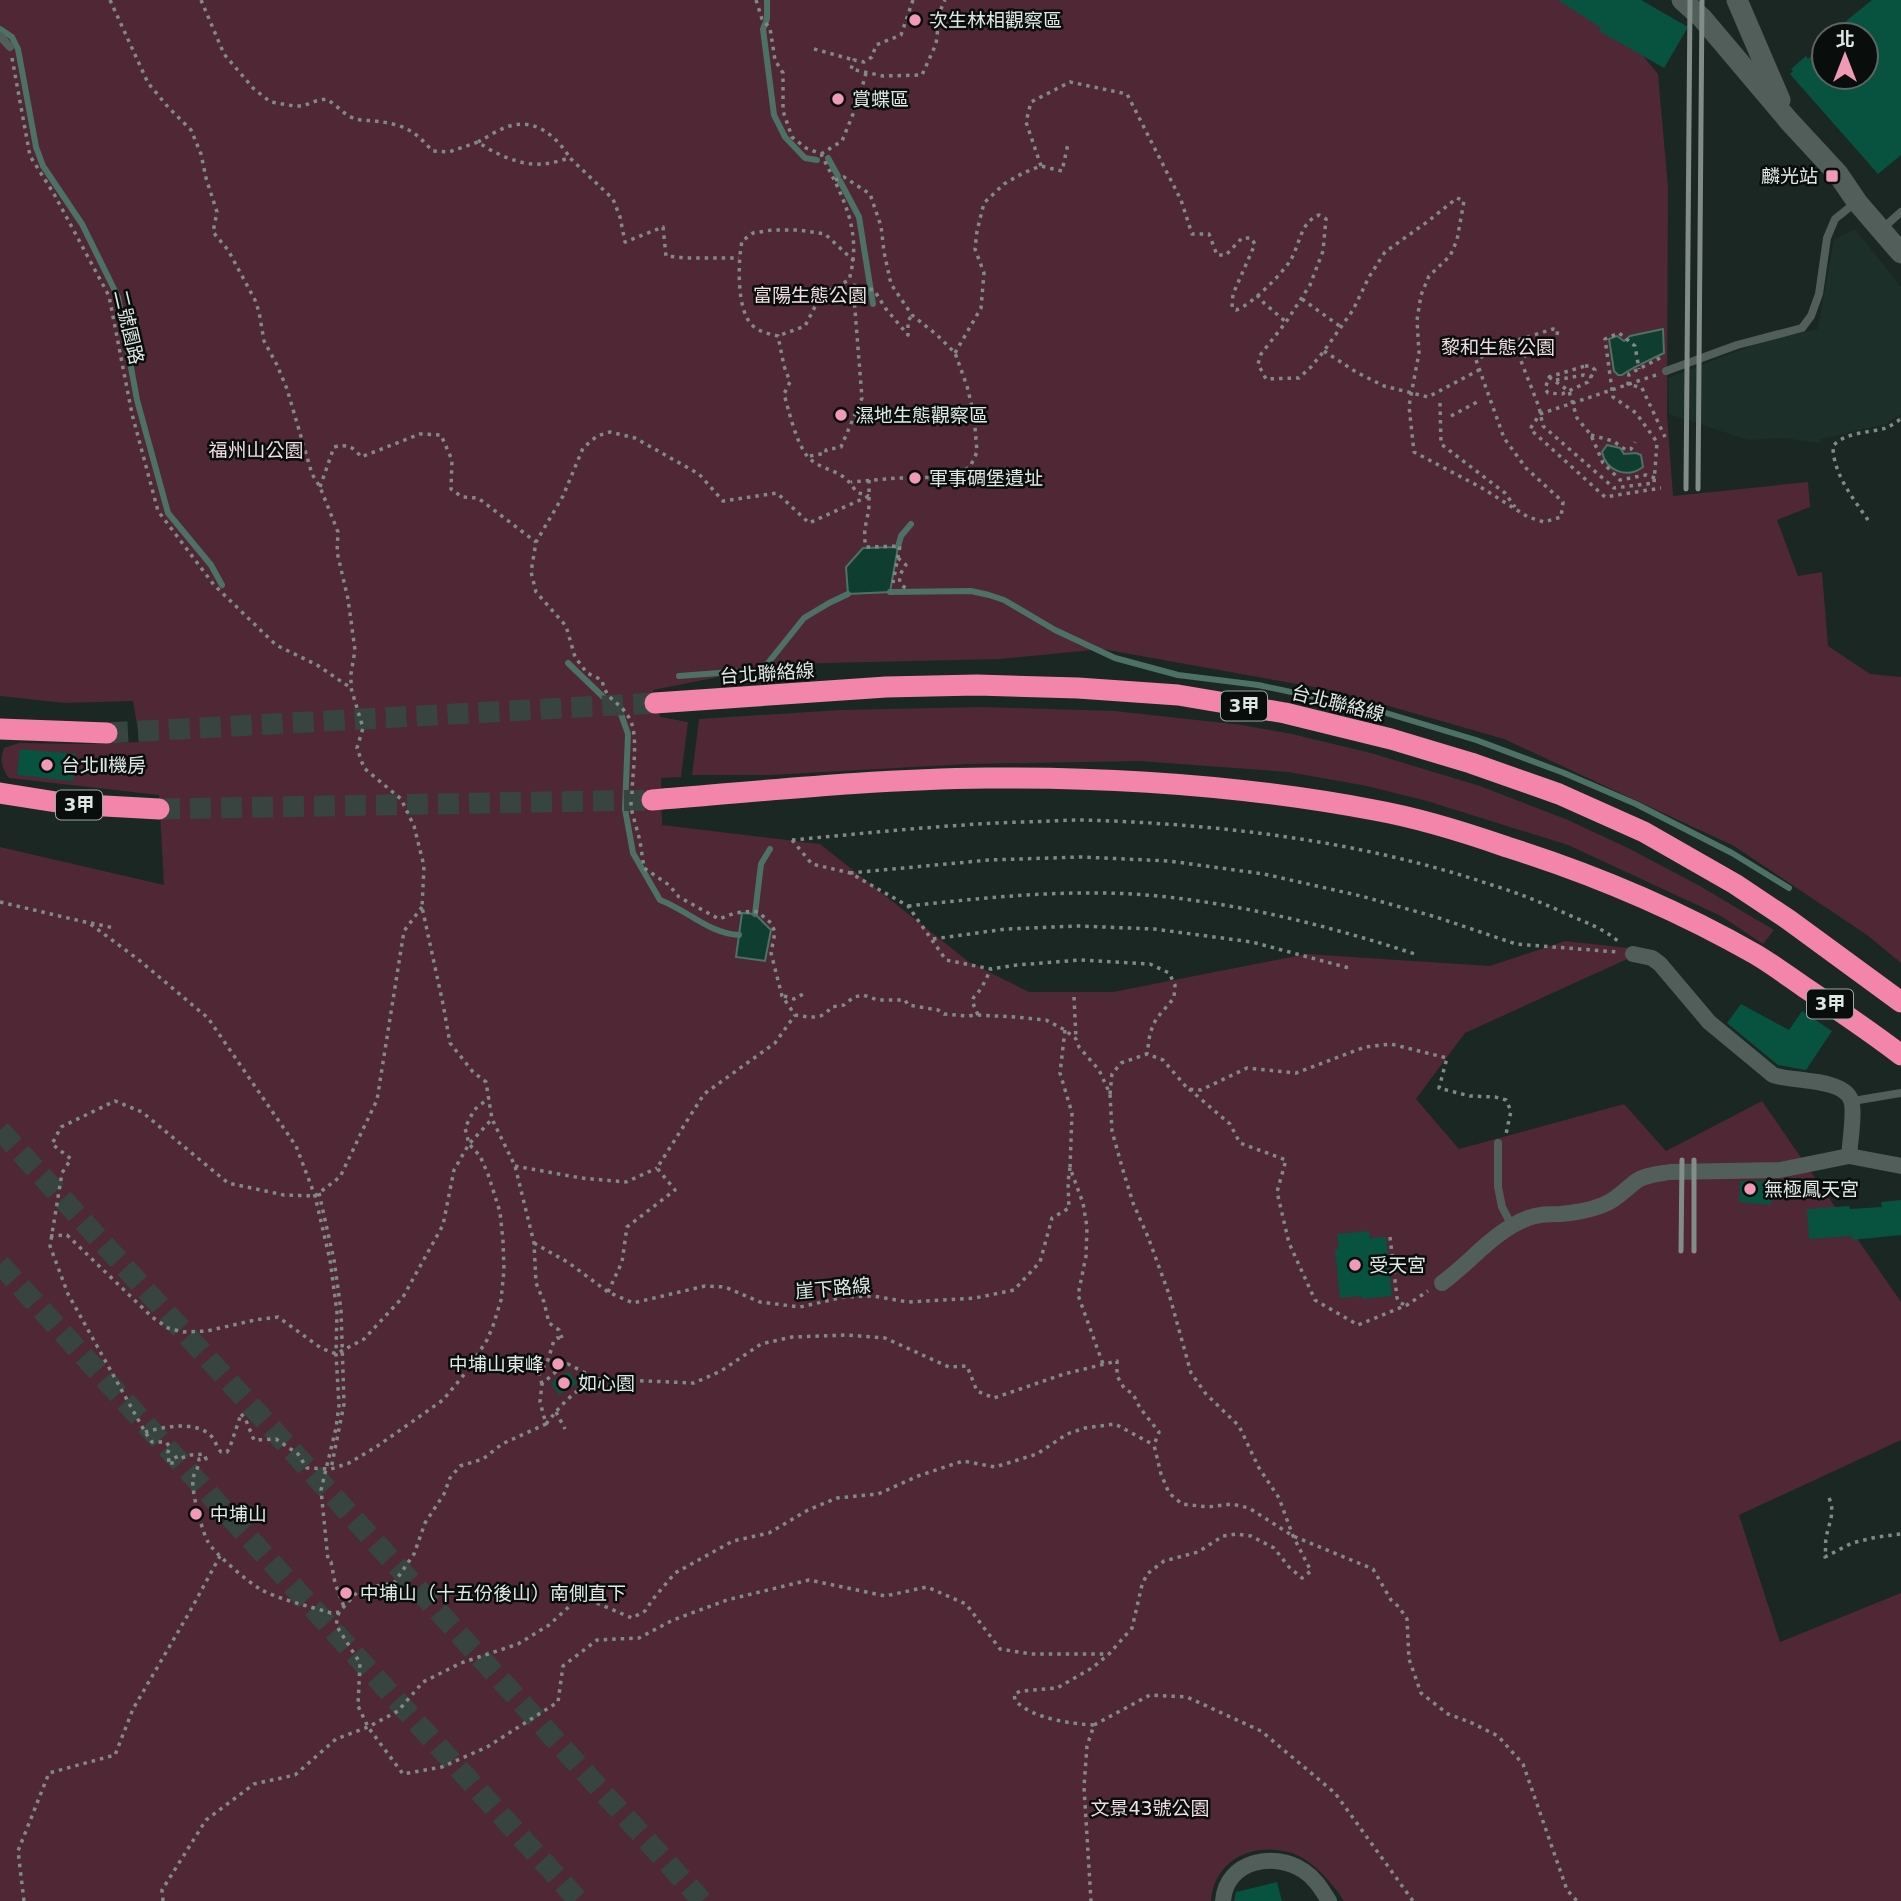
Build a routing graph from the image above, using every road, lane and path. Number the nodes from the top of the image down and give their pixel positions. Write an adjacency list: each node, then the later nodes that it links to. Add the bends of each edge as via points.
1 (110, 0): 61 (path, via 148,83 191,130 217,212 213,232 255,300 264,341 287,389)
2 (201, 0): 15 (path, via 224,54 271,102 303,106 326,99 350,117 409,129 432,151 460,150)
3 (756, 0): 17 (path, via 783,73 783,111 792,138)
4 (913, 0): 12 (path, via 901,35 876,45 872,57 864,62)
5 (945, 0): 13 (path, via 936,44 922,75)
6 (1682, 0): 8 (main road)
7 (1738, 0): 8 (main road, via 1725,16); 14 (main road)
8 (1702, 18): 14 (main road)
9 (0, 36): 10 (lane)
10 (10, 47): 70 (path, 二號園路, via 30,156 109,296 132,414 158,511 214,585 276,645 317,664)
11 (814, 49): 12 (path)
12 (854, 60): 13 (path, via 851,69)
13 (866, 73): 17 (path, via 842,141)
14 (1789, 121): 21 (main road)
15 (478, 142): 18 (path, via 501,155 539,165); 18 (path, via 513,125 534,126 560,142)
16 (1068, 144): 19 (path, via 1062,171)
17 (821, 154): 20 (path)
18 (570, 158): 25 (path, via 613,199 625,242 663,227 666,256)
19 (1041, 166): 29 (path, via 1026,122 1031,102 1070,82 1127,94 1181,200 1192,234 1209,234 1217,255 1226,255 1242,238 1251,238 1255,244 1233,294 1232,307 1241,309); 36 (path, via 1004,184 984,202 975,249 984,273 981,308)
20 (835, 180): 26 (path, via 854,232); 31 (path, via 844,177 870,194 891,284)
21 (1857, 202): 23 (main road); 40 (lane, via 1835,219 1827,238 1819,294 1802,328)
22 (1901, 212): 23 (lane)
23 (1882, 229): 24 (main road)
24 (1901, 253)
25 (739, 258): 26 (path, via 742,241 752,233 798,230 825,234); 34 (path, via 744,314 752,325)
26 (854, 261): 27 (path)
27 (849, 280): 28 (path); 34 (path, via 821,295 805,326)
28 (853, 285): 31 (path, via 874,290 908,335); 57 (path, via 862,398 841,447)
29 (1258, 295): 30 (path, via 1289,262 1307,222 1319,215 1326,219 1323,251); 32 (path)
30 (1302, 299): 32 (path); 33 (path)
31 (912, 315): 36 (path)
32 (1286, 322): 35 (path, via 1261,354 1258,364 1266,379 1298,378)
33 (1341, 327): 35 (path); 47 (path, via 1385,252 1457,198 1464,201 1450,256 1429,276 1421,295)
34 (778, 336): 57 (path, via 790,382 784,394 793,428)
35 (1324, 351): 47 (path, via 1384,386)
36 (955, 353): 59 (path, via 974,415 977,452 970,467 953,477)
37 (1665, 355): 38 (path)
38 (1639, 369): 44 (path, via 1629,374); 45 (path, via 1635,346 1619,333 1605,338)
39 (1479, 370): 47 (path, via 1428,397); 51 (path, via 1476,360 1508,343 1558,330 1556,340 1531,348 1521,361); 64 (path, via 1504,438 1526,468 1563,502 1561,517 1554,520 1544,522)
40 (1666, 371): 44 (path)
41 (1549, 377): 42 (path, via 1591,366 1595,370); 43 (path); 46 (path, via 1548,393)
42 (1591, 377): 43 (path); 46 (path)
43 (1555, 380): 46 (path)
44 (1628, 384): 45 (path); 55 (path, via 1642,388)
45 (1611, 390): 50 (path); 58 (path, via 1657,442)
46 (1569, 391): 50 (path)
47 (1412, 393): 64 (path, via 1414,452)
48 (1479, 401): 52 (path)
49 (1440, 403): 64 (path, via 1441,444 1505,494)
50 (1572, 403): 51 (path); 54 (path)
51 (1540, 414): 58 (path, via 1543,426 1614,488 1654,482); 62 (path, via 1530,429 1605,497)
52 (1451, 415)
53 (1901, 419): 65 (path, via 1833,446 1835,465)
54 (1591, 435): 56 (path, via 1626,450); 58 (path, via 1603,463 1620,480 1646,475)
55 (1665, 437)
56 (1635, 442)
57 (808, 456): 60 (path)
58 (1655, 478)
59 (869, 480): 60 (path); 63 (path)
60 (851, 482): 63 (path, via 856,492)
61 (320, 487): 66 (path, via 334,447 354,448 361,457 420,434 441,435 452,460 451,489 463,497 478,498); 70 (path, via 338,533 338,559 353,630)
62 (1661, 488)
63 (869, 496): 66 (path, via 810,523 778,493 723,501 699,474 635,438 610,432 583,448 563,496); 67 (path, via 866,547 900,546)
64 (1519, 512)
65 (1868, 520)
66 (536, 542): 90 (path, via 531,572 536,592 565,626 575,657 587,673 602,680 604,691 629,716 634,733 631,808 644,868 679,897 719,919 756,912 771,923 775,932 771,953)
67 (898, 558): 68 (path); 69 (path, via 906,565 899,575 901,585)
68 (893, 583)
69 (909, 590)
70 (351, 688): 80 (path, via 363,728 357,748 364,768 401,799 414,826 424,866)
71 (655, 703): 92 (highway, 台北聯絡線 / 3甲, via 977,685 1178,695 1285,713 1471,762 1644,832 1735,884)
72 (0, 729): 73 (highway)
73 (107, 733)
74 (0, 793): 76 (highway, 3甲, via 69,804)
75 (652, 800): 98 (highway, 3甲, via 898,782 1079,779 1272,793 1389,813 1540,857 1622,888 1757,955)
76 (159, 809)
77 (850, 873): 79 (path); 83 (path, via 812,864 792,840 986,823 1081,820 1170,824 1267,834 1446,869 1530,897); 85 (path, via 1081,857 1168,861 1264,874 1361,896 1516,944)
78 (0, 902): 81 (path)
79 (908, 906): 84 (path); 86 (path, via 998,896 1157,896 1257,911 1353,934)
80 (422, 907): 102 (path, via 450,1044 486,1082); 112 (path, via 404,931 377,1100 340,1177)
81 (89, 923): 82 (path); 112 (path, via 208,1018 296,1146)
82 (114, 928)
83 (1607, 931)
84 (932, 939): 87 (path, via 1006,929 1154,929 1252,942); 88 (path, via 946,960)
85 (1633, 954): 103 (street, via 1660,964 1709,1021 1773,1075 1827,1083 1848,1093)
86 (1418, 956)
87 (1349, 968)
88 (991, 969): 94 (path, via 973,996); 97 (path, via 1080,960 1150,964 1168,973 1175,985 1174,998 1156,1019)
89 (805, 993): 90 (path, via 794,999)
90 (782, 996): 93 (path)
91 (1074, 997): 96 (path)
92 (1901, 1002)
93 (795, 1015): 94 (path, via 816,1018 863,995 905,1000 908,1005 944,1014); 110 (path, via 775,1043 704,1094)
94 (978, 1015): 95 (path, via 1046,1020)
95 (1065, 1030): 96 (path); 111 (path, via 1060,1073 1072,1113)
96 (1076, 1039): 101 (path)
97 (1147, 1054): 99 (path, via 1163,1060); 101 (path, via 1121,1063 1112,1074)
98 (1901, 1055)
99 (1188, 1088): 105 (path, via 1200,1090 1247,1068 1296,1073 1365,1047 1391,1044 1447,1058 1439,1088 1506,1100 1511,1111 1504,1144); 119 (path, via 1230,1124 1240,1143 1286,1160 1277,1192 1289,1243 1315,1300 1358,1325)
100 (1901, 1093): 103 (lane)
101 (1110, 1094): 134 (path, via 1115,1143 1191,1373 1239,1426 1279,1498)
102 (489, 1098): 104 (path); 106 (path, via 474,1110 465,1128)
103 (1853, 1101): 107 (street)
104 (492, 1119): 106 (path); 108 (path)
105 (1498, 1143): 113 (lane, via 1498,1187)
106 (469, 1144): 120 (path, via 454,1170 443,1224 402,1297 364,1339); 131 (path, via 480,1156 500,1212 504,1270 493,1326 479,1355 443,1400 376,1447)
107 (1849, 1156): 109 (street); 113 (street, via 1780,1170 1652,1175 1601,1206 1541,1214)
108 (515, 1166): 110 (path, via 626,1182); 116 (path)
109 (1901, 1166)
110 (657, 1168): 118 (path, via 675,1190 627,1227 622,1262)
111 (1070, 1168): 118 (path, 崖下路線, via 1069,1208 1052,1218 1040,1262 1014,1290 975,1298 908,1302 844,1297 800,1307 760,1302 725,1287 705,1286 633,1303); 122 (path, via 1087,1227 1078,1295)
112 (317, 1194): 114 (path, via 284,1195 228,1183 142,1112 115,1101 61,1127 52,1144 71,1159 62,1173); 120 (path, via 334,1260); 121 (path, via 337,1312)
113 (1512, 1226): 117 (street)
114 (50, 1236): 121 (path, via 67,1235 168,1328 207,1331 278,1317); 128 (path, via 68,1294)
115 (1390, 1237): 119 (path, via 1397,1298)
116 (534, 1242): 118 (path, 崖下路線); 124 (path, via 536,1283 549,1323 564,1339 554,1340 539,1374)
117 (1442, 1283): 119 (path)
118 (608, 1292)
119 (1408, 1305)
120 (342, 1350): 121 (path); 131 (path, via 344,1404)
121 (336, 1354): 130 (path, via 339,1405)
122 (1103, 1364): 123 (path, via 993,1398 977,1391 967,1366 949,1367 885,1338 847,1335 792,1337 761,1344 694,1383); 129 (path, via 1116,1362 1117,1376 1159,1432)
123 (597, 1380): 124 (path, via 568,1364); 125 (path, via 583,1386)
124 (542, 1384): 126 (path, via 540,1402)
125 (555, 1412): 126 (path); 127 (path)
126 (546, 1424): 136 (path, via 502,1444 483,1459 460,1466 394,1583 360,1589)
127 (565, 1429)
128 (145, 1432): 130 (path, via 167,1426 206,1431 221,1452 227,1452 240,1414 254,1440 276,1439 298,1454 307,1468); 135 (path, via 152,1442 166,1442 172,1465 172,1459 179,1456 204,1454 206,1459 199,1459 193,1478 195,1498 208,1542)
129 (1154, 1445): 134 (path, via 1169,1493 1182,1504 1249,1508); 140 (path, via 1115,1424 1085,1428 1037,1454 995,1467 963,1461 878,1494 837,1498 769,1534 733,1541 675,1573 645,1611 632,1618 592,1601 573,1603 518,1644 461,1663 423,1682 398,1711)
130 (325, 1469): 131 (path); 136 (path, via 321,1490 326,1550)
131 (331, 1469)
132 (1829, 1498): 133 (path, via 1832,1517 1825,1557 1852,1544)
133 (1901, 1534)
134 (1293, 1536): 138 (path, via 1311,1570 1302,1578 1274,1548 1237,1534 1164,1561 1146,1574 1132,1628); 147 (path, via 1373,1569 1407,1619 1409,1660 1421,1693 1448,1714 1498,1736 1523,1764 1567,1891)
135 (220, 1555): 137 (path, via 259,1588 331,1613); 141 (path, via 133,1709 115,1755 48,1773 18,1850)
136 (344, 1607): 137 (path)
137 (340, 1612): 140 (path, via 336,1625 360,1663 358,1706)
138 (1109, 1654): 139 (path, via 1057,1688 1014,1694 1028,1711); 140 (path, via 1031,1654 1000,1649 966,1604 927,1587 885,1596 810,1580 727,1600 639,1638 597,1640 563,1666 558,1702 487,1747 442,1767 402,1774)
139 (1094, 1725): 143 (path, via 1087,1746 1084,1787); 146 (path, via 1150,1695 1187,1696 1261,1731 1335,1793)
140 (368, 1727): 142 (path, via 336,1739 295,1775 254,1784 206,1820 162,1890)
141 (24, 1901)
142 (163, 1901)
143 (1091, 1901)
144 (1223, 1901): 145 (street, via 1230,1881 1242,1868 1274,1860 1306,1872)
145 (1329, 1901)
146 (1413, 1901)
147 (1577, 1901)

